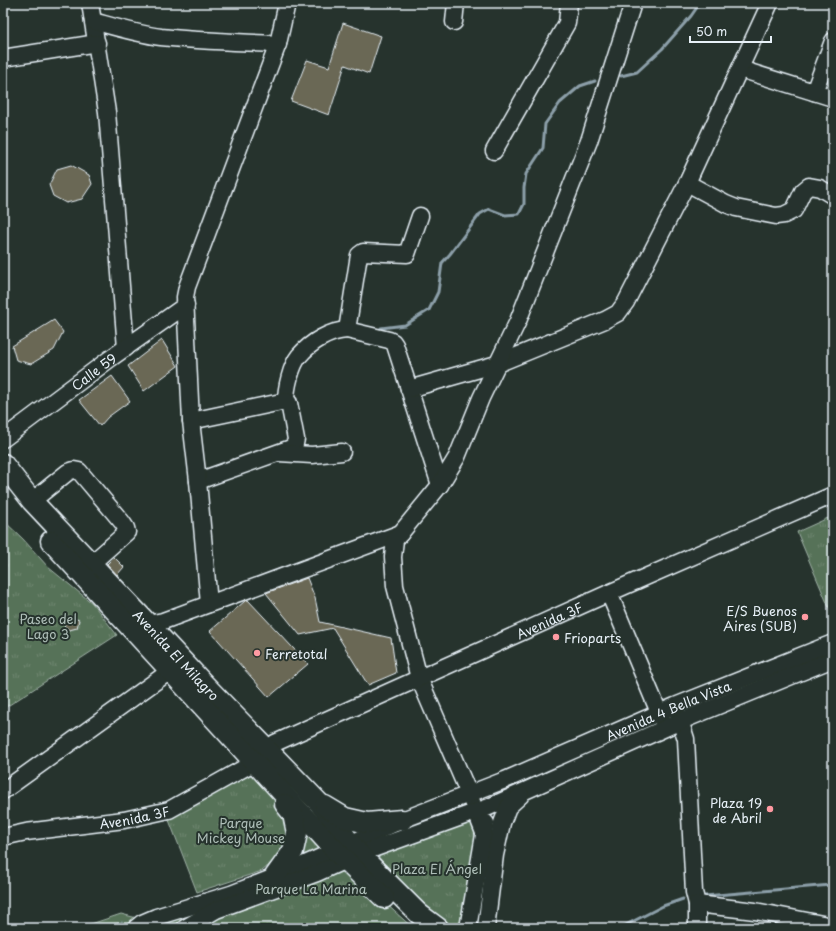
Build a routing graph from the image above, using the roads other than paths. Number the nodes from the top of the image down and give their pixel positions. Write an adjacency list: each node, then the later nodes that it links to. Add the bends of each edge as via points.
1 (90, 3): 7 (street)
2 (287, 3): 11 (street)
3 (456, 3): 8 (street)
4 (569, 3): 16 (street, via 567,23)
5 (632, 3): 23 (street, via 589,141 518,321)
6 (770, 3): 13 (street)
7 (93, 21): 10 (street); 11 (street, via 161,36)
8 (454, 22)
9 (833, 41): 14 (street)
10 (97, 43): 12 (street); 22 (street, via 108,112)
11 (278, 44): 20 (street, via 187,287)
12 (3, 58)
13 (740, 69): 14 (street); 17 (street)
14 (814, 92): 15 (street)
15 (833, 98)
16 (494, 151)
17 (687, 182): 18 (street, via 736,208 776,216 794,210 803,191 809,186 820,188); 23 (street, via 618,313)
18 (833, 196)
19 (420, 216): 21 (street, via 407,254 360,253)
20 (186, 305): 22 (street, Calle 59); 26 (street)
21 (347, 330): 24 (street, via 393,342); 25 (street, via 337,330 317,340 298,357 289,379)
22 (126, 348): 27 (street, Calle 59)
23 (497, 364): 24 (street); 32 (street, via 457,457)
24 (410, 389): 32 (street)
25 (286, 401): 26 (street); 29 (street, via 289,404 296,439 291,448)
26 (191, 421): 31 (street)
27 (3, 439)
28 (342, 452): 29 (street, via 312,455)
29 (278, 453): 31 (street)
30 (3, 464): 35 (main road, Avenida El Milagro)
31 (198, 481): 39 (street)
32 (440, 484): 36 (street)
33 (3, 485): 43 (main road, Avenida El Milagro, via 37,527)
34 (833, 495): 38 (street, Avenida 3F)
35 (32, 501): 37 (main road, Avenida El Milagro); 37 (street, via 68,472 79,471 122,522 127,532)
36 (402, 533): 39 (street); 44 (street, via 395,540 395,586)
37 (91, 564): 40 (main road, Avenida El Milagro)
38 (608, 593): 44 (street, Avenida 3F); 46 (street)
39 (209, 604): 40 (street)
40 (148, 624): 47 (main road, Avenida El Milagro, via 204,684)
41 (833, 643): 45 (street, Avenida 4 Bella Vista)
42 (833, 659): 45 (street, Avenida 4 Bella Vista)
43 (170, 670): 47 (main road, Avenida El Milagro); 50 (street)
44 (419, 678): 47 (street, Avenida 3F, via 276,743); 52 (street)
45 (678, 713): 46 (street, Avenida 4 Bella Vista); 59 (street, via 686,739 694,892)
46 (662, 720): 49 (street, Avenida 4 Bella Vista); 51 (street, Avenida 4 Bella Vista)
47 (262, 756): 48 (main road, Avenida El Milagro); 53 (main road, Avenida El Milagro); 56 (street, Avenida 3F, via 169,810 124,820)
48 (269, 777): 57 (main road, Avenida El Milagro); 58 (main road, via 271,787 293,814 297,834 293,851)
49 (505, 780): 52 (street, Avenida 4 Bella Vista); 54 (street)
50 (3, 791)
51 (525, 791): 54 (street, Avenida 4 Bella Vista); 66 (street, Avenida 4 Bella Vista, via 508,807 502,823 495,855)
52 (469, 794): 54 (street); 55 (street, Avenida 4 Bella Vista)
53 (319, 803): 55 (main road, via 345,818 367,822); 57 (main road, Avenida El Milagro)
54 (482, 809): 57 (street, Avenida 4 Bella Vista); 65 (street, via 484,833)
55 (402, 820): 57 (street, Avenida 4 Bella Vista)
56 (3, 837)
57 (348, 852): 58 (street); 62 (street, via 315,874 216,910); 63 (main road); 64 (main road)
58 (275, 876): 61 (street, via 231,894 156,917)
59 (697, 904): 60 (street); 67 (street)
60 (833, 926)
61 (136, 928)
62 (185, 928)
63 (417, 928)
64 (438, 928)
65 (468, 928)
66 (486, 928)
67 (697, 928)

